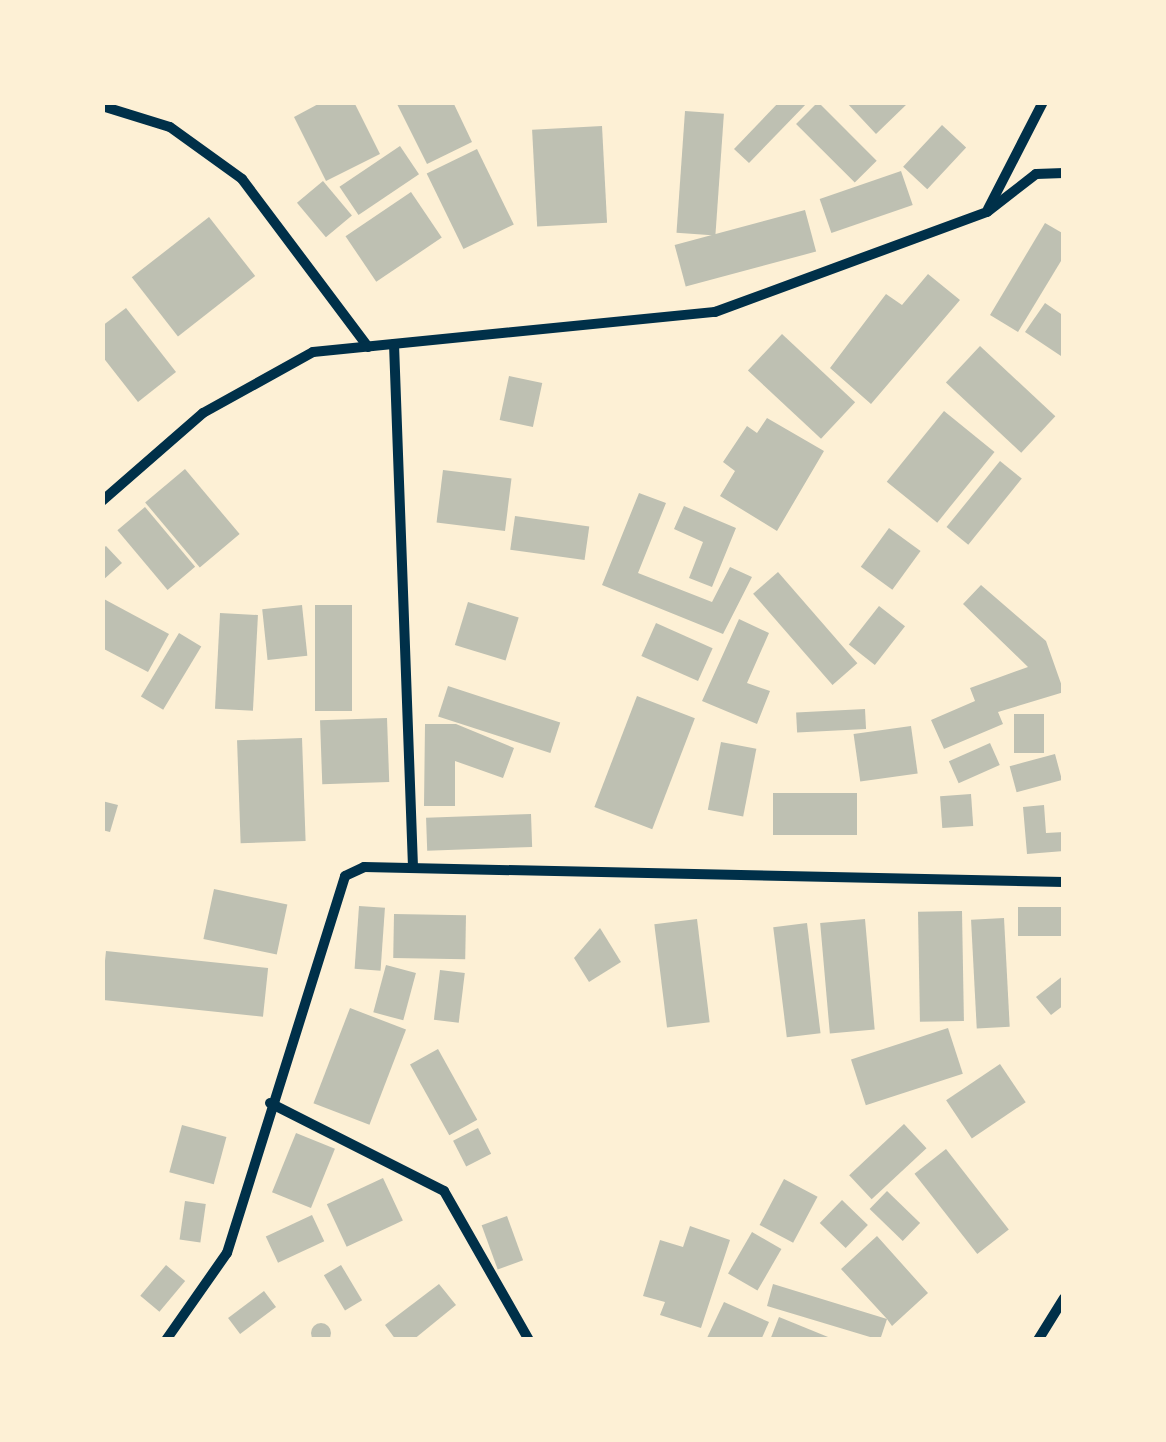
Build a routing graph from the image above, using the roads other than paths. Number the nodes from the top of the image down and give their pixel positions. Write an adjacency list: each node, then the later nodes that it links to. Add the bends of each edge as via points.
1 (1042, 102): 4 (street)
2 (102, 106): 6 (street, via 170,126 242,179)
3 (1064, 173): 4 (street, via 1036,174)
4 (987, 212): 5 (street, via 715,312)
5 (394, 344): 6 (street); 8 (street)
6 (368, 347): 7 (street, via 313,352 204,413)
7 (102, 501)
8 (413, 868): 9 (street); 10 (street, via 364,867 336,892)
9 (1064, 882)
10 (270, 1103): 12 (street, via 227,1253); 13 (street, via 444,1191)
11 (1064, 1298): 14 (street)
12 (166, 1340)
13 (530, 1340)
14 (1038, 1340)

